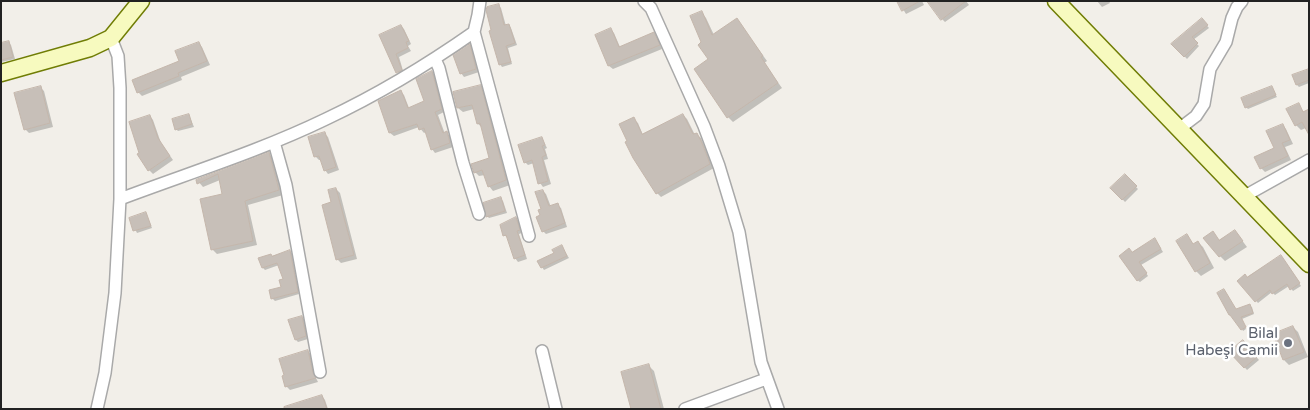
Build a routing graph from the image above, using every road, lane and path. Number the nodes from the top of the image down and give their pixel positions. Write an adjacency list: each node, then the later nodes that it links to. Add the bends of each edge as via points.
1 (141, 1): 7 (main road)
2 (480, 1): 6 (street)
3 (644, 1): 20 (street, via 651,8 719,166 739,232 760,362)
4 (1056, 1): 10 (main road)
5 (1242, 1): 10 (street, via 1232,18 1226,42 1210,69 1204,104 1196,116)
6 (474, 32): 8 (street); 16 (street)
7 (111, 38): 9 (main road, via 90,48); 14 (street, via 118,56 120,88)
8 (435, 59): 11 (street, via 327,119); 15 (street)
9 (1, 73)
10 (1179, 130): 13 (main road)
11 (274, 142): 14 (street); 19 (street, via 286,185)
12 (1309, 160): 13 (street)
13 (1243, 197): 17 (main road)
14 (120, 199): 21 (street, via 115,293)
15 (480, 214)
16 (529, 236)
17 (1309, 264)
18 (542, 351): 22 (street)
19 (320, 372)
20 (766, 379): 23 (street); 24 (street)
21 (97, 409)
22 (556, 409)
23 (685, 409)
24 (778, 409)

